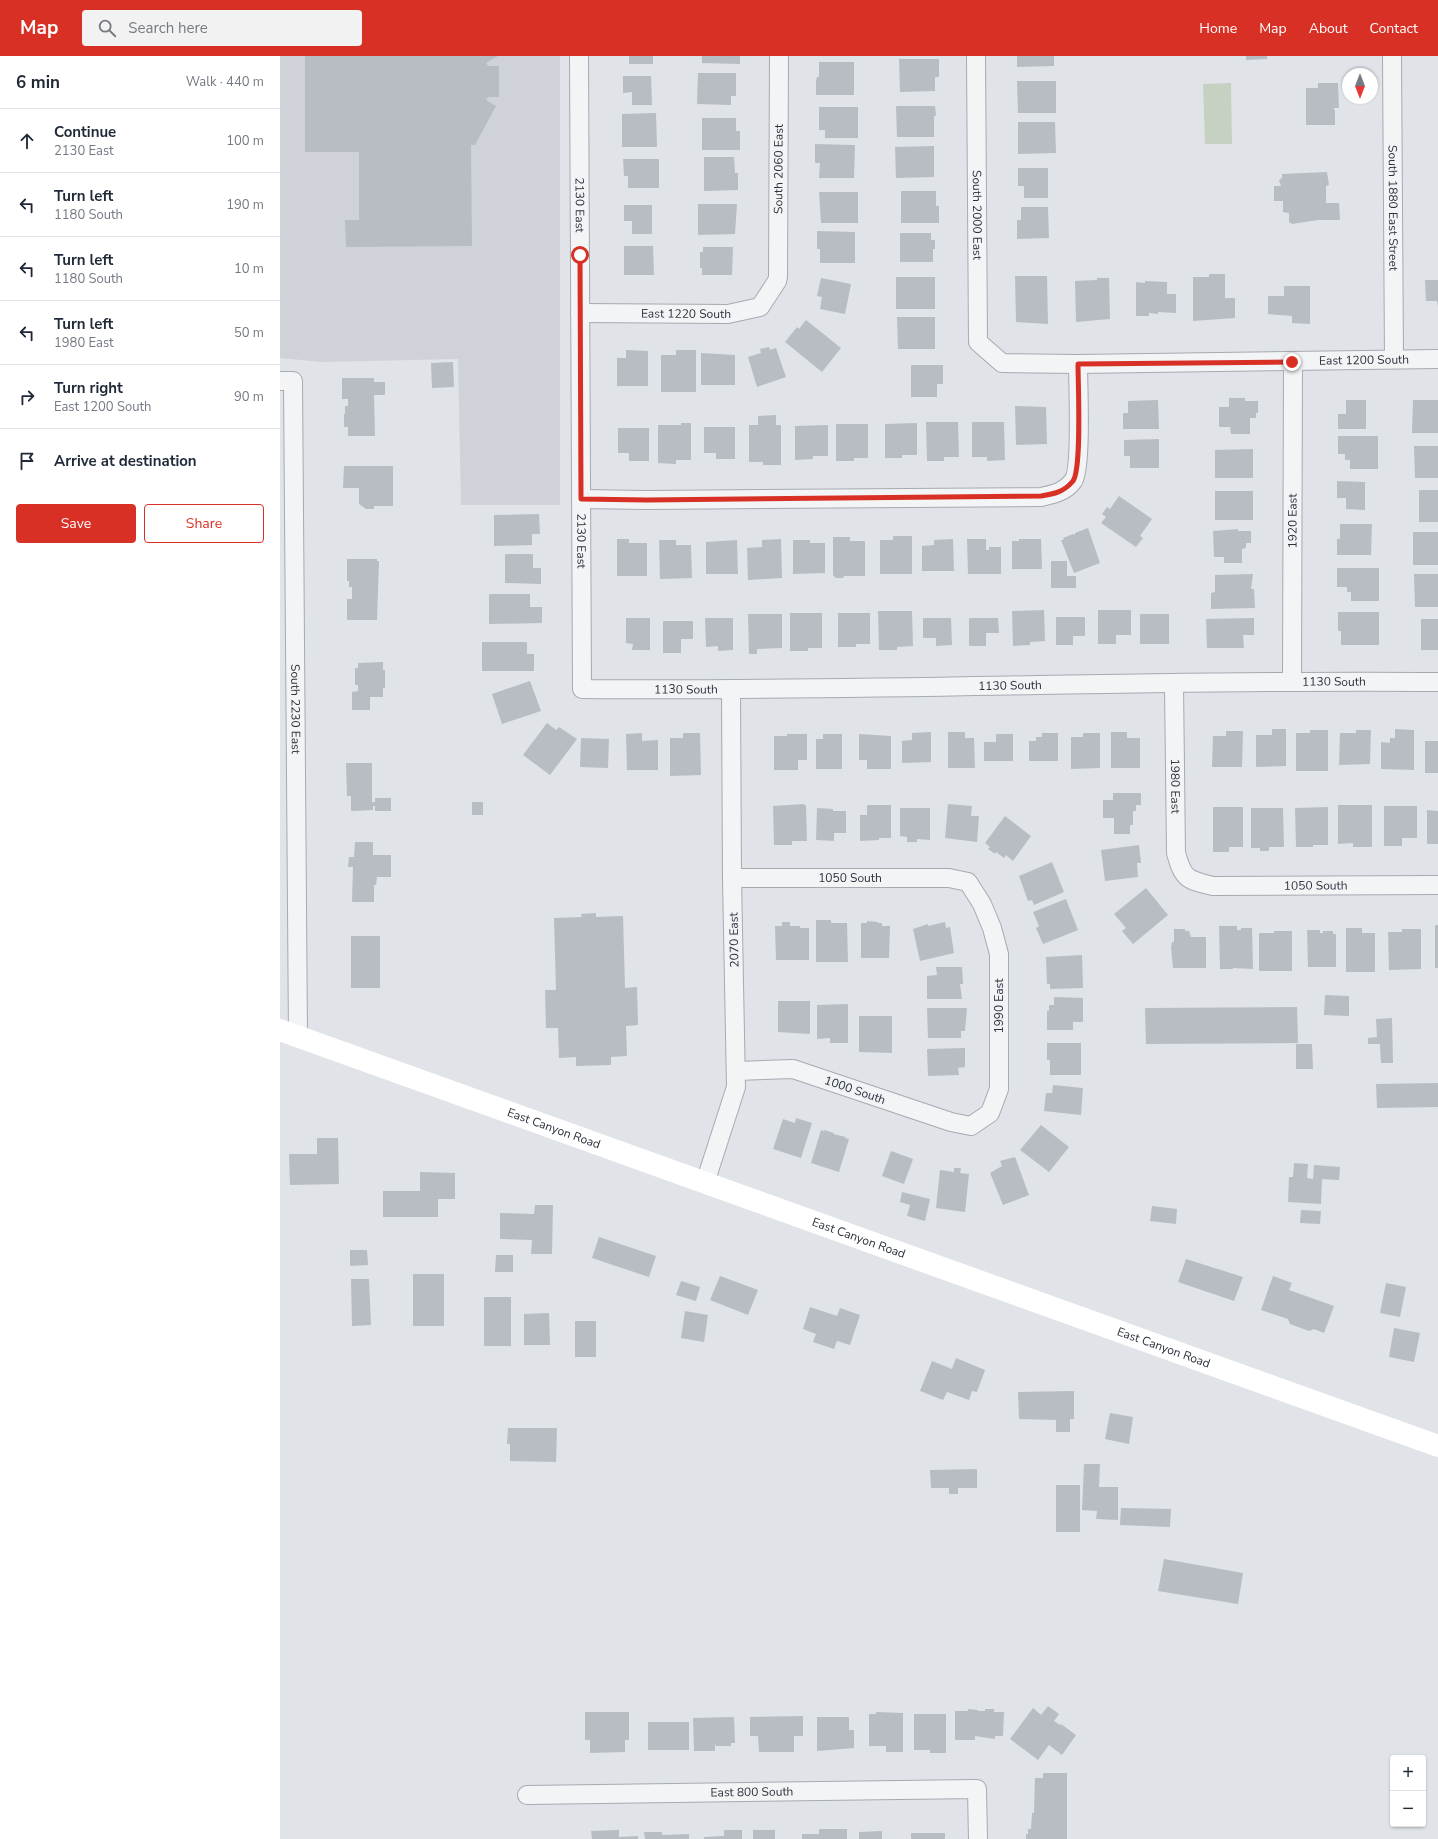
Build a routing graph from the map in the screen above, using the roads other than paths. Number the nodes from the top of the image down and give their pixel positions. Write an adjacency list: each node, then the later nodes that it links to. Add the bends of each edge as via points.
1 (579, 56): 6 (street, 2130 East)
2 (779, 56): 5 (street, South 2060 East)
3 (976, 56): 10 (street, South 2000 East, via 978,342)
4 (1392, 56): 7 (street, South 1880 East Street)
5 (777, 281): 6 (street, East 1220 South, via 760,307 728,314)
6 (580, 313): 13 (street, 2130 East)
7 (1394, 359): 8 (street, East 1200 South); 9 (street, East 1200 South)
8 (1438, 359)
9 (1292, 362): 11 (street, East 1200 South); 14 (street, 1920 East)
10 (1002, 363): 11 (street, East 1200 South)
11 (1078, 364): 13 (street, via 1078,462 1074,480 1059,493 1041,496)
12 (287, 381): 23 (street, South 2230 East)
13 (581, 499): 17 (street, 2130 East)
14 (1292, 680): 15 (street, 1130 South); 16 (street, 1130 South)
15 (1438, 682)
16 (1174, 684): 18 (street, 1130 South); 21 (street, 1980 East, via 1176,853 1181,871)
17 (582, 689): 18 (street, 1130 South)
18 (731, 691): 19 (street, 2070 East)
19 (732, 878): 20 (street, 1050 South, via 949,878); 24 (street, 2070 East)
20 (968, 882): 25 (street, 1990 East, via 982,904 999,954 999,1089 990,1113)
21 (1194, 882): 22 (street, 1050 South, via 1213,886)
22 (1438, 885)
23 (289, 1034): 26 (main road, East Canyon Road)
24 (737, 1071): 25 (street, 1000 South, via 793,1069 951,1122); 26 (street, 2070 East, via 736,1087)
25 (971, 1126)
26 (705, 1183): 27 (main road, East Canyon Road)
27 (1438, 1446)
28 (527, 1795): 29 (street, East 800 South, via 977,1789)
29 (978, 1839)

